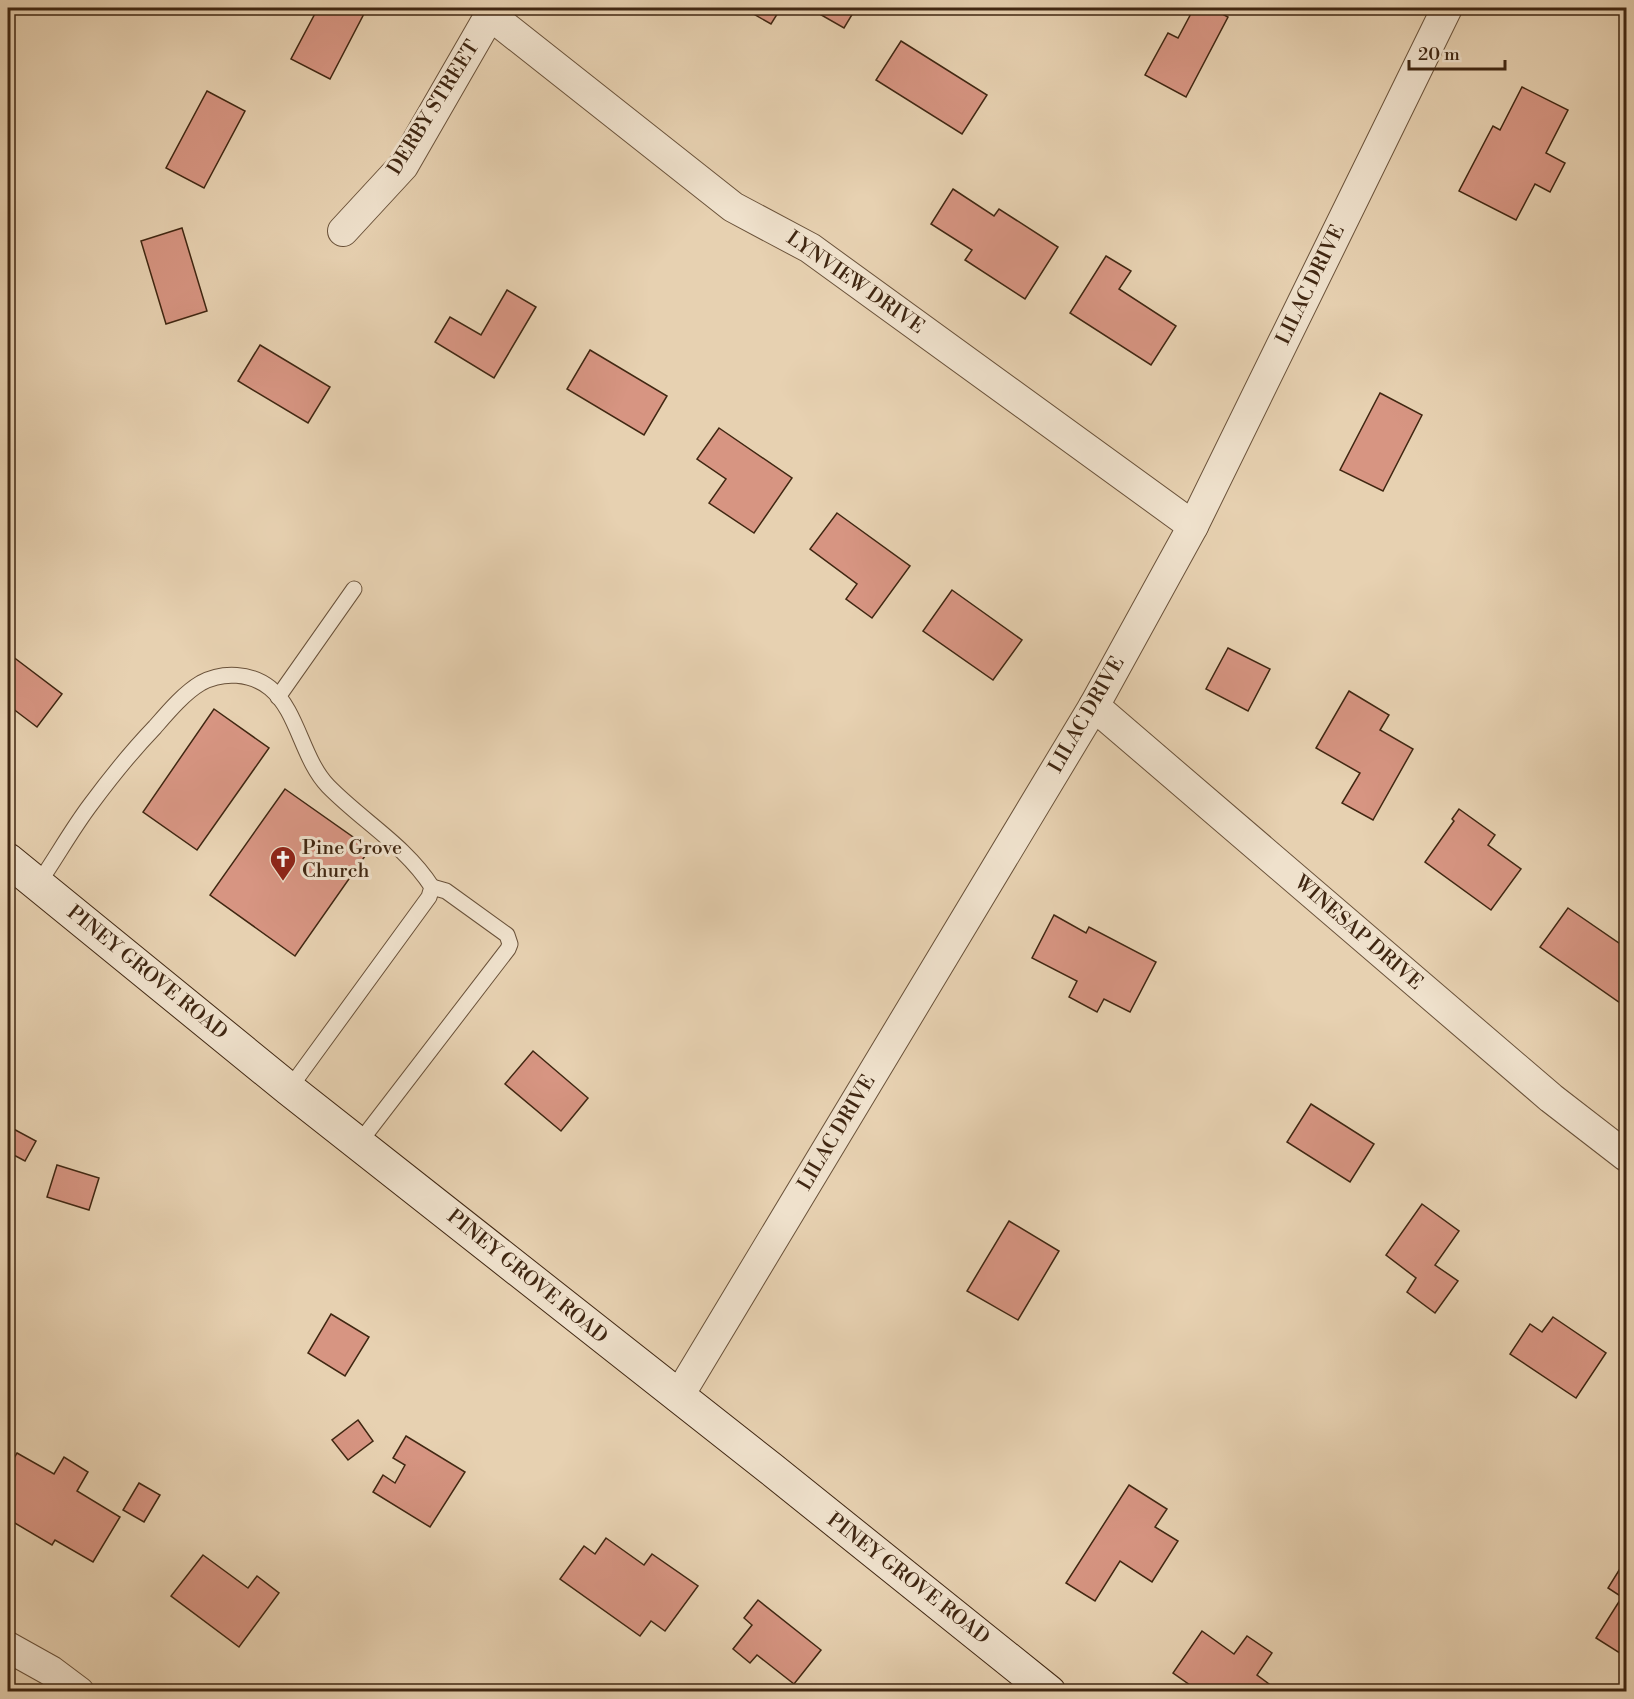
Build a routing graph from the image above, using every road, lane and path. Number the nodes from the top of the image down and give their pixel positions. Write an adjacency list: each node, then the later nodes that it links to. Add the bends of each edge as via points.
1 (1447, 8): 4 (street, LILAC DRIVE)
2 (492, 11): 3 (street, DERBY STREET, via 403,166); 4 (street, LYNVIEW DRIVE, via 733,207 810,248)
3 (343, 231)
4 (1193, 526): 7 (street, LILAC DRIVE)
5 (354, 589): 6 (lane)
6 (278, 697): 9 (lane, via 248,676 224,676 201,683 137,746 90,805); 10 (lane, via 327,785 415,863)
7 (1094, 706): 13 (street, WINESAP DRIVE, via 1551,1098); 14 (street, LILAC DRIVE)
8 (8, 860): 9 (main road, PINEY GROVE ROAD)
9 (38, 884): 11 (main road, PINEY GROVE ROAD)
10 (432, 887): 11 (lane, via 429,897); 12 (lane, via 454,897 507,936 510,944)
11 (289, 1089): 12 (main road, PINEY GROVE ROAD)
12 (359, 1143): 14 (main road, PINEY GROVE ROAD)
13 (1626, 1156)
14 (678, 1397): 17 (main road, PINEY GROVE ROAD)
15 (8, 1647): 16 (street)
16 (79, 1692)
17 (1048, 1692)

